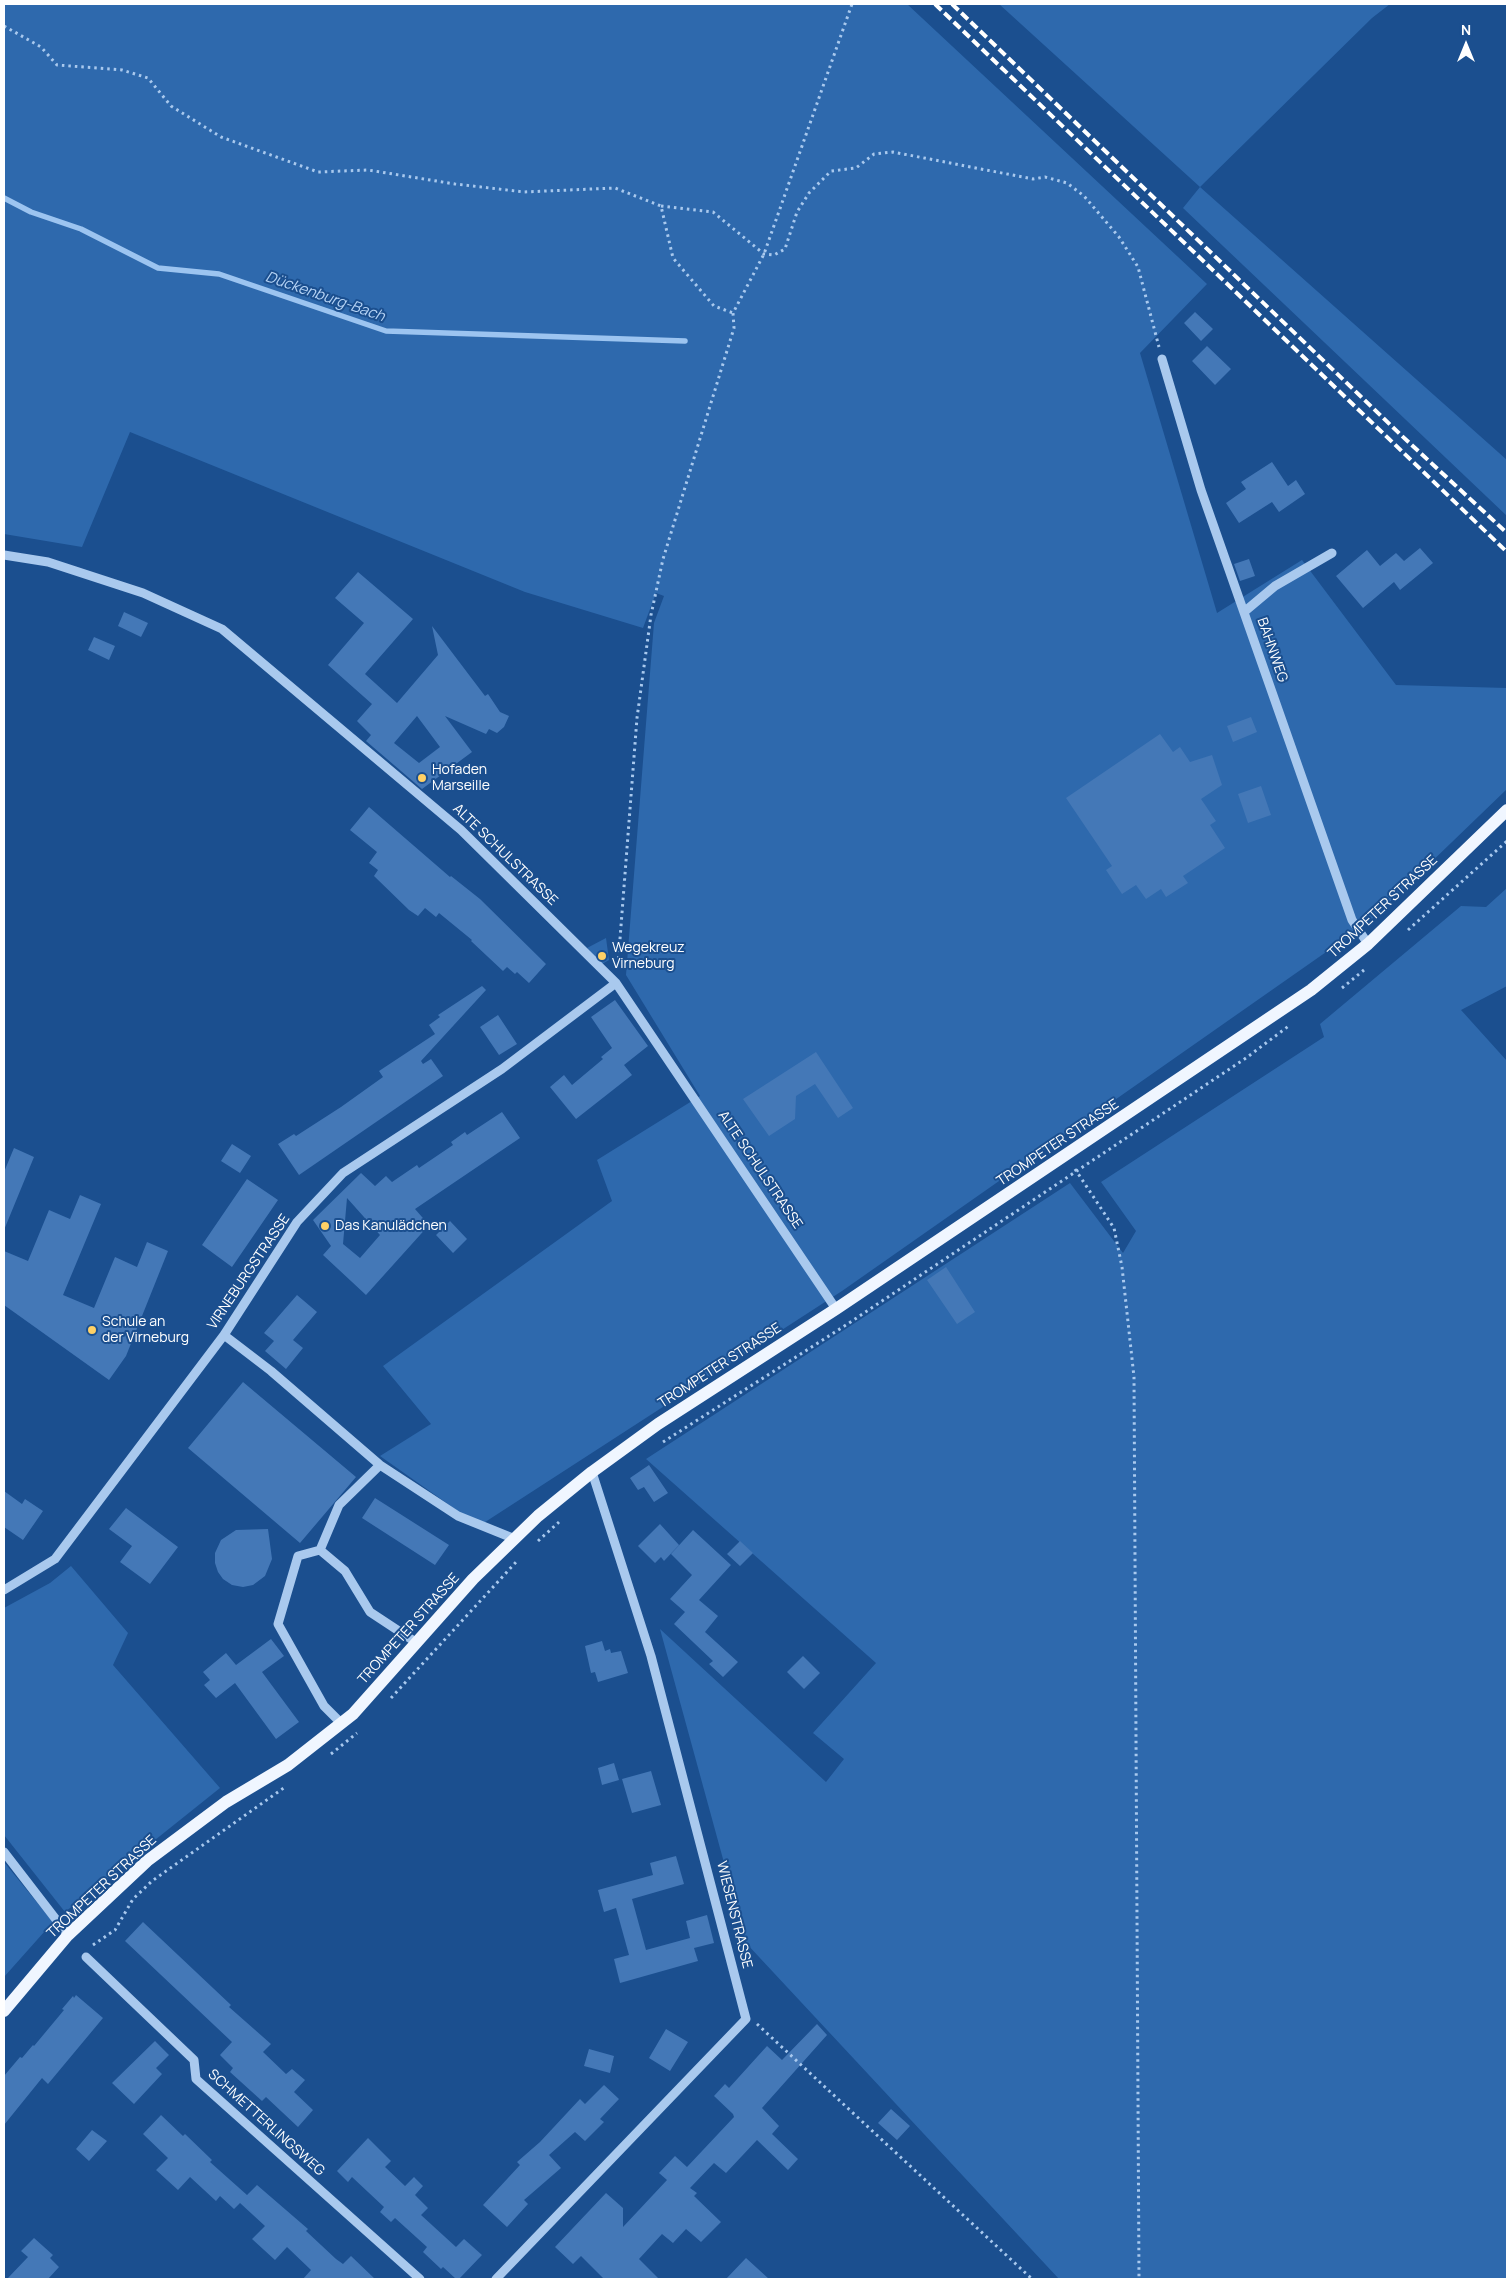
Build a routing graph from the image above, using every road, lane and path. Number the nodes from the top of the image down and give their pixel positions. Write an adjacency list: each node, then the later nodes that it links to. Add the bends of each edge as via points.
1 (852, 4): 4 (path)
2 (4, 26): 3 (path, via 41,47 57,64 122,70 148,78 171,106 221,136 318,172 368,170 524,192 615,188)
3 (661, 206): 4 (path, via 713,212); 5 (path, via 673,258 714,306)
4 (764, 254): 5 (path); 6 (path, via 774,255 785,249 797,212 809,192 831,171 856,168 874,154 893,152 1033,180 1045,178 1067,183 1084,196 1119,237 1138,267)
5 (733, 313): 12 (path, via 734,328 663,558 651,615 637,718)
6 (1162, 360): 9 (street, BAHNWEG, via 1201,490)
7 (1332, 553): 9 (street, via 1275,586)
8 (4, 555): 12 (street, ALTE SCHULSTRASSE, via 48,562 143,593 222,629 461,830)
9 (1244, 612): 11 (street, BAHNWEG, via 1352,920)
10 (1507, 810): 11 (main road, TROMPETER STRASSE)
11 (1368, 944): 13 (main road, TROMPETER STRASSE, via 1311,990)
12 (616, 983): 13 (street, ALTE SCHULSTRASSE); 14 (street, VIRNEBURGSTRASSE, via 502,1069 343,1173 297,1222)
13 (836, 1309): 17 (main road, TROMPETER STRASSE, via 658,1424)
14 (224, 1335): 16 (street); 23 (street, VIRNEBURGSTRASSE, via 55,1559)
15 (660, 1444): 39 (path, via 1076,1171 1114,1228 1122,1267 1134,1377)
16 (380, 1465): 19 (street, via 458,1516); 21 (street, via 339,1505)
17 (592, 1472): 19 (main road, TROMPETER STRASSE); 35 (street, WIESENSTRASSE, via 651,1656)
18 (562, 1519): 20 (path)
19 (514, 1539): 24 (main road, TROMPETER STRASSE, via 473,1579)
20 (533, 1546)
21 (320, 1550): 24 (street, via 345,1571 370,1612); 26 (street, via 298,1556 278,1624 324,1706)
22 (519, 1559): 25 (path)
23 (4, 1590)
24 (417, 1643): 26 (main road, TROMPETER STRASSE, via 353,1714)
25 (390, 1700)
26 (341, 1723): 31 (main road, TROMPETER STRASSE, via 288,1765 226,1802 147,1861)
27 (364, 1726): 28 (path)
28 (329, 1755)
29 (292, 1782): 32 (path, via 152,1881 133,1899 115,1930)
30 (4, 1852): 31 (street)
31 (68, 1935): 34 (main road, TROMPETER STRASSE)
32 (90, 1947)
33 (86, 1957): 36 (street, SCHMETTERLINGSWEG, via 194,2060 196,2079)
34 (4, 2011)
35 (746, 2018): 37 (street); 38 (path, via 756,2022)
36 (420, 2279)
37 (496, 2279)
38 (1032, 2279)
39 (1139, 2279)

